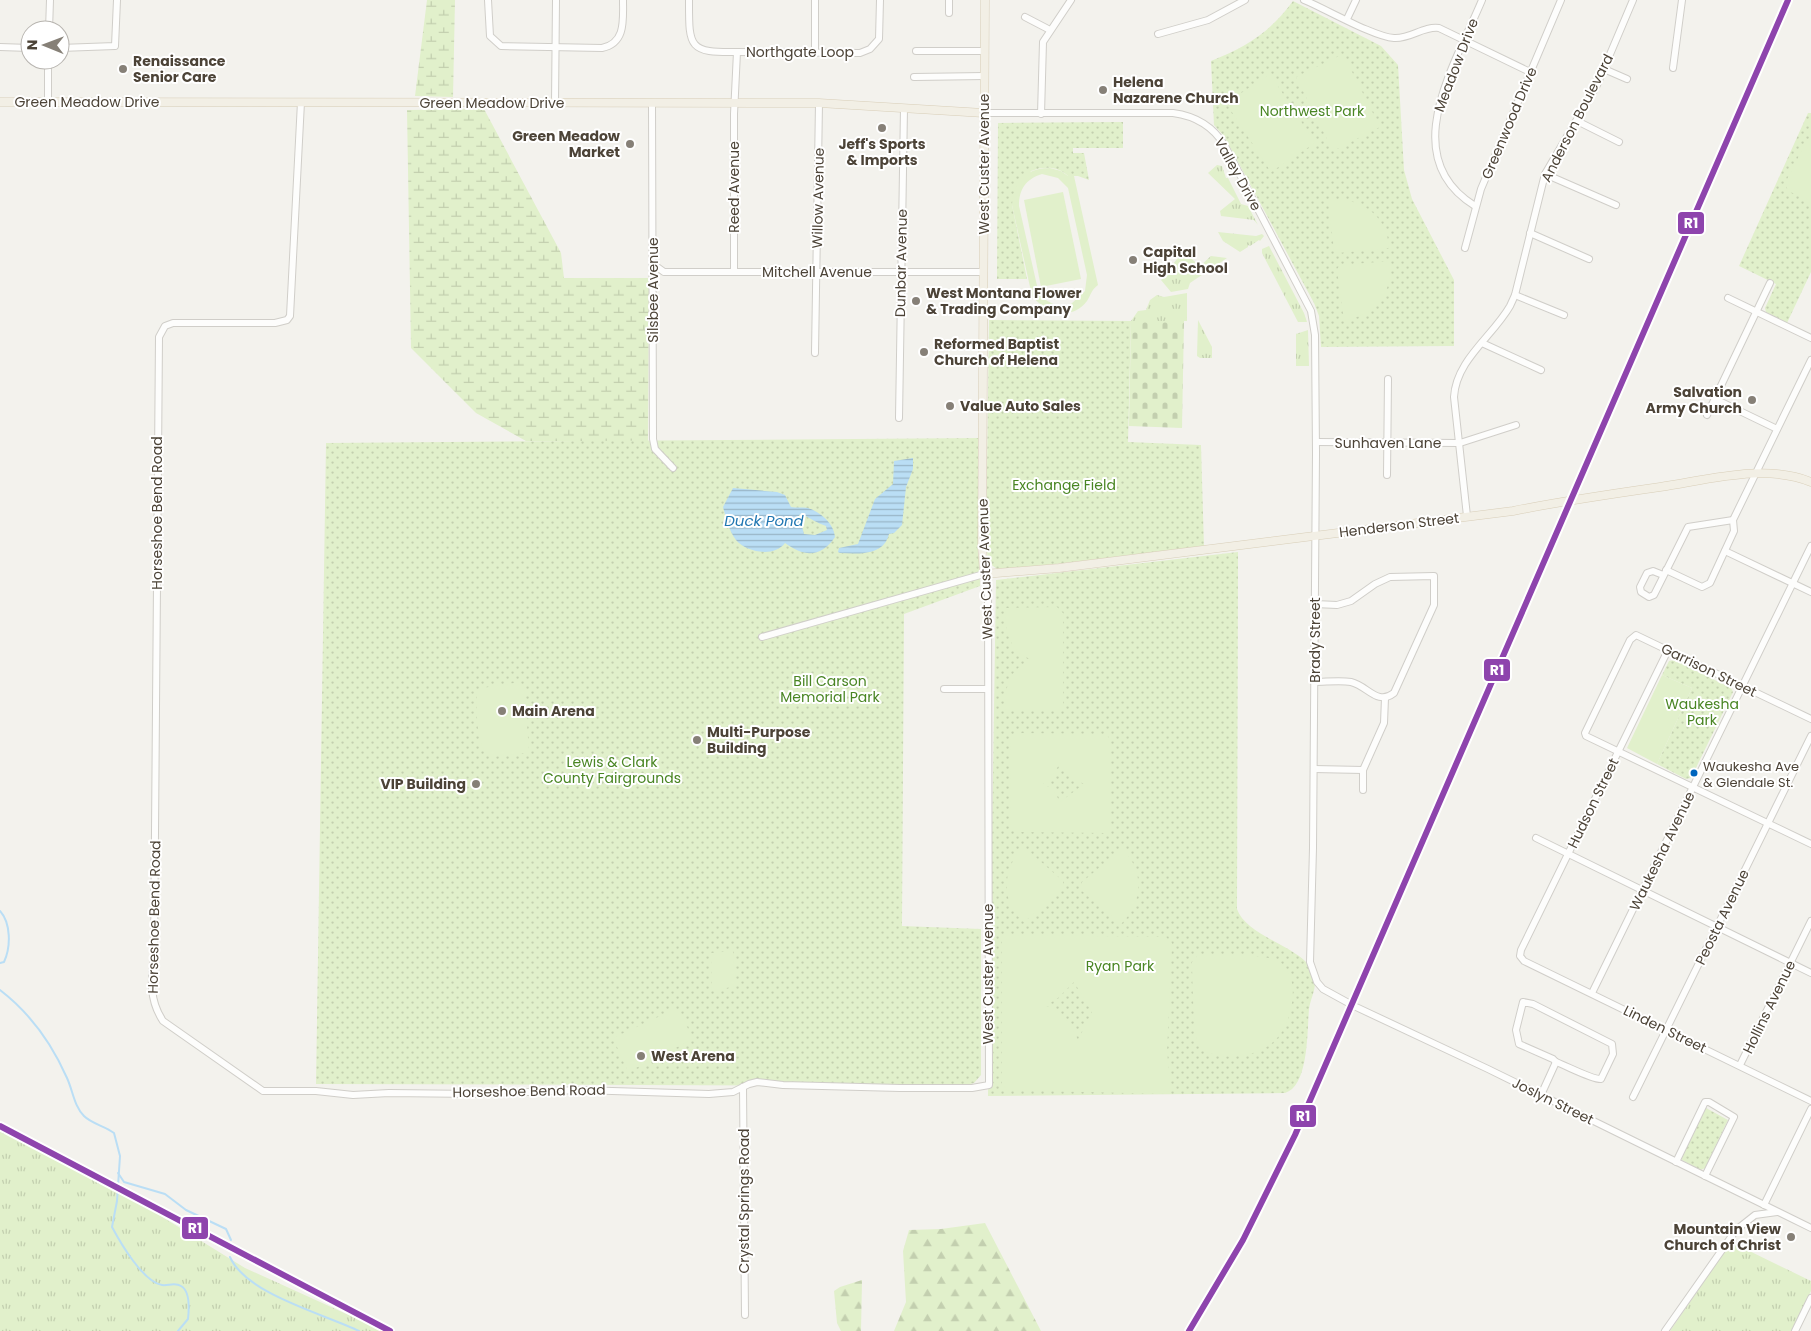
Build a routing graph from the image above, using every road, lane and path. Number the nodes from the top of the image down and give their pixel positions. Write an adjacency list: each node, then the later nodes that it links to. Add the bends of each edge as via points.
1 (50, 0): 22 (street)
2 (118, 0): 28 (street, via 115,46)
3 (488, 0): 29 (street, via 488,29 494,42 506,48)
4 (556, 0): 29 (street)
5 (623, 0): 29 (street, via 622,29 612,46)
6 (689, 0): 32 (street, Northgate Loop, via 689,30 698,49)
7 (815, 0): 33 (street)
8 (880, 0): 33 (street, Northgate Loop, via 880,31 875,45 860,53)
9 (949, 0): 19 (street)
10 (985, 0): 31 (main road, West Custer Avenue)
11 (1070, 0): 23 (street)
12 (1245, 0): 24 (street, via 1208,20)
13 (1304, 0): 21 (street)
14 (1356, 0): 21 (street)
15 (1482, 0): 25 (street, Meadow Drive)
16 (1561, 0): 37 (street, Greenwood Drive)
17 (1633, 0): 35 (street, Anderson Boulevard)
18 (1682, 0): 34 (street)
19 (949, 13)
20 (1025, 17): 23 (street)
21 (1347, 19): 25 (street, via 1392,38 1409,37 1435,27)
22 (49, 20)
23 (1050, 30): 50 (street, via 1042,46)
24 (1158, 34)
25 (1465, 40): 37 (street); 54 (street, Meadow Drive, via 1439,104 1434,138 1446,179)
26 (0, 48): 27 (street)
27 (20, 48)
28 (70, 48)
29 (555, 48): 44 (street)
30 (916, 51): 31 (street)
31 (985, 51): 38 (main road, West Custer Avenue)
32 (738, 52): 33 (street, Northgate Loop); 46 (street, Reed Avenue)
33 (815, 53)
34 (1673, 68)
35 (1604, 69): 40 (street); 51 (street, Anderson Boulevard)
36 (48, 70): 42 (street)
37 (1530, 72): 54 (street, Greenwood Drive)
38 (984, 76): 39 (street); 49 (main road, West Custer Avenue)
39 (914, 77)
40 (1627, 79)
41 (0, 102): 42 (main road, Green Meadow Drive)
42 (48, 102): 43 (main road, Green Meadow Drive)
43 (301, 102): 44 (main road, Green Meadow Drive); 126 (street, Horseshoe Bend Road, via 290,316 275,323 173,323 165,326 159,336 154,946 151,982 157,1013 171,1028 264,1091 353,1095 580,1090 710,1094 733,1092)
44 (555, 103): 45 (main road, Green Meadow Drive)
45 (652, 103): 46 (main road, Green Meadow Drive); 59 (street, Silsbee Avenue)
46 (736, 103): 47 (main road, Green Meadow Drive); 60 (street, Reed Avenue)
47 (819, 104): 48 (main road, Green Meadow Drive); 61 (street, Willow Avenue)
48 (904, 108): 49 (main road, Green Meadow Drive); 62 (street, Dunbar Avenue)
49 (984, 113): 50 (street, Valley Drive); 63 (main road, West Custer Avenue)
50 (1041, 114): 69 (street, Valley Drive, via 1173,113 1192,117 1206,125 1225,146)
51 (1577, 121): 52 (street); 53 (street, Anderson Boulevard)
52 (1619, 142)
53 (1545, 174): 55 (street); 56 (street, Anderson Boulevard)
54 (1475, 206): 57 (street, Greenwood Drive)
55 (1616, 206)
56 (1530, 233): 58 (street); 65 (street, Anderson Boulevard)
57 (1465, 248)
58 (1589, 259)
59 (653, 264): 60 (street, Mitchell Avenue, via 664,272); 84 (street, Silsbee Avenue, via 654,439 655,449)
60 (734, 272): 61 (street, Mitchell Avenue)
61 (816, 272): 62 (street, Mitchell Avenue); 72 (street, Willow Avenue)
62 (901, 272): 63 (street, Mitchell Avenue); 78 (street, Dunbar Avenue)
63 (984, 272): 93 (main road, West Custer Avenue)
64 (1770, 284): 67 (street)
65 (1515, 295): 68 (street); 71 (street, Anderson Boulevard, via 1505,314)
66 (1728, 298): 67 (street)
67 (1757, 312): 70 (street); 76 (street)
68 (1564, 315)
69 (1313, 319): 81 (street, Brady Street)
70 (1811, 338)
71 (1482, 343): 74 (street); 83 (street, Anderson Boulevard, via 1462,368 1454,388)
72 (815, 353)
73 (1811, 360): 80 (street)
74 (1541, 370)
75 (1388, 378): 82 (street)
76 (1715, 399): 77 (street); 80 (street)
77 (1707, 415)
78 (899, 418)
79 (1516, 425): 83 (street, Sunhaven Lane)
80 (1777, 430): 85 (street)
81 (1316, 442): 82 (street, Sunhaven Lane); 90 (street, Brady Street)
82 (1388, 442): 83 (street, Sunhaven Lane); 86 (street)
83 (1460, 443): 88 (street, Anderson Boulevard)
84 (673, 468)
85 (1755, 474): 87 (main road, Henderson Street, via 1793,476); 88 (main road, Henderson Street); 89 (street)
86 (1388, 475)
87 (1811, 482)
88 (1467, 516): 90 (main road, Henderson Street)
89 (1733, 520): 92 (street, via 1734,531); 92 (street, via 1688,527 1665,573 1706,587)
90 (1315, 536): 93 (main road, Henderson Street, via 1059,568); 96 (street, Brady Street)
91 (1811, 546): 94 (street, Waukesha Avenue)
92 (1725, 551): 94 (street)
93 (984, 574): 97 (street); 102 (street, West Custer Avenue, via 988,587)
94 (1793, 583): 95 (street); 100 (street, Waukesha Avenue)
95 (1811, 592)
96 (1315, 604): 99 (street, Brady Street); 103 (street, via 1344,604 1390,578 1434,576 1432,610 1397,689)
97 (762, 637)
98 (1668, 650): 100 (street, Garrison Street); 106 (street, Hudson Street); 106 (street, Garrison Street, via 1634,636 1586,730 1586,736)
99 (1314, 682): 103 (street, via 1350,682 1378,698); 107 (street, Brady Street)
100 (1743, 686): 104 (street, Garrison Street); 109 (street, Waukesha Avenue)
101 (944, 689): 102 (street)
102 (988, 689): 127 (street, West Custer Avenue, via 989,1085)
103 (1385, 698): 108 (street, via 1384,723)
104 (1811, 719)
105 (1811, 736): 111 (street, Peosta Avenue)
106 (1618, 752): 109 (street); 114 (street, Hudson Street)
107 (1314, 769): 108 (street); 119 (street, Brady Street)
108 (1363, 770): 110 (street)
109 (1693, 789): 111 (street); 115 (street, Waukesha Avenue)
110 (1362, 790)
111 (1767, 823): 113 (street); 117 (street, Peosta Avenue)
112 (1536, 838): 114 (street)
113 (1811, 844)
114 (1568, 854): 115 (street); 118 (street, Hudson Street)
115 (1642, 891): 117 (street); 122 (street, Waukesha Avenue)
116 (1811, 922): 120 (street, Hollins Avenue)
117 (1717, 928): 120 (street); 123 (street, Peosta Avenue)
118 (1520, 956): 122 (street, Linden Street, via 1524,961)
119 (1310, 962): 128 (street, Joslyn Street, via 1313,974 1323,989)
120 (1790, 963): 121 (street); 125 (street, Hollins Avenue)
121 (1811, 973)
122 (1592, 993): 123 (street, Linden Street)
123 (1666, 1030): 125 (street, Linden Street); 129 (street, Peosta Avenue)
124 (1556, 1062): 124 (street, via 1519,1044 1516,1030 1523,1002 1612,1044 1613,1054 1601,1079); 128 (street)
125 (1740, 1066): 130 (street, Linden Street)
126 (744, 1087): 127 (street, Horseshoe Bend Road, via 757,1082); 138 (street, Crystal Springs Road)
127 (967, 1088)
128 (1541, 1095): 132 (street, Joslyn Street)
129 (1633, 1098)
130 (1811, 1101)
131 (1811, 1110): 134 (street)
132 (1676, 1162): 133 (street, Joslyn Street); 133 (street, via 1705,1102 1714,1105 1734,1117)
133 (1705, 1176): 134 (street, Joslyn Street)
134 (1764, 1205): 135 (street, Joslyn Street)
135 (1778, 1212): 136 (street, Joslyn Street); 139 (street, via 1755,1216 1736,1230)
136 (1811, 1228)
137 (1811, 1298): 140 (street)
138 (745, 1315)
139 (1665, 1331)
140 (1795, 1331)

